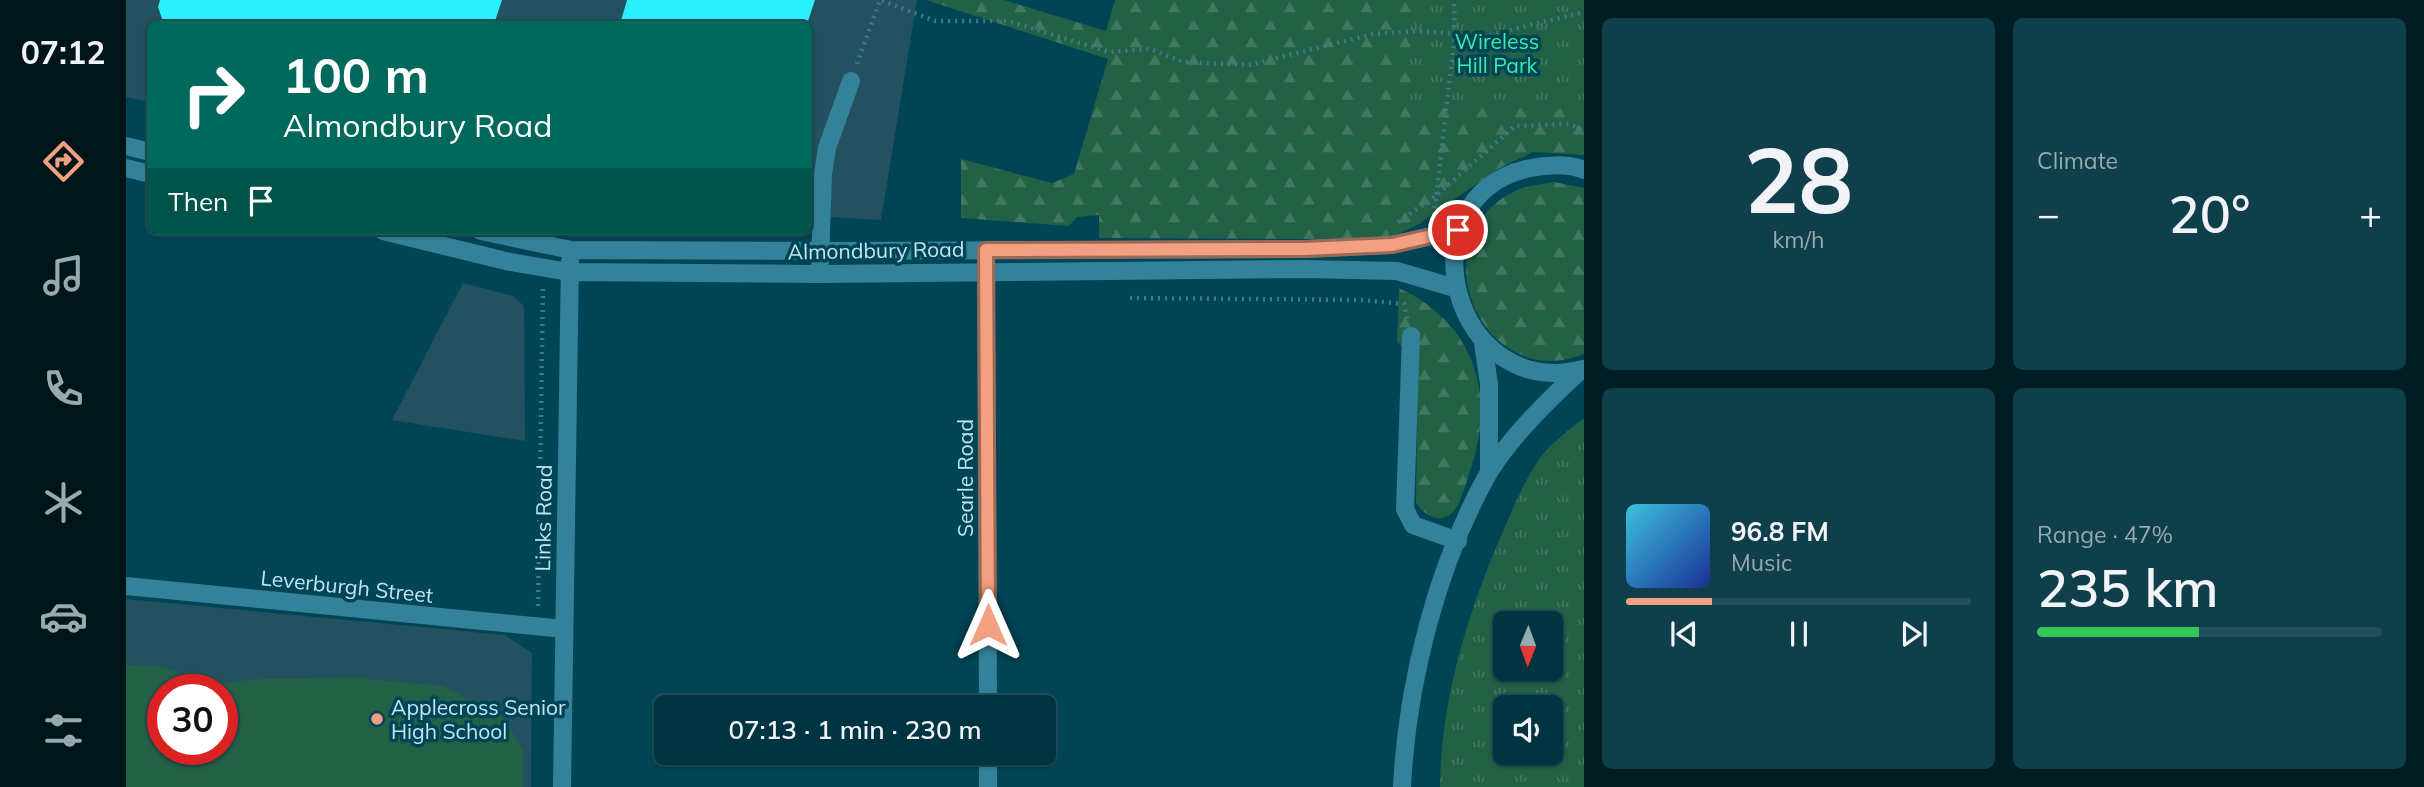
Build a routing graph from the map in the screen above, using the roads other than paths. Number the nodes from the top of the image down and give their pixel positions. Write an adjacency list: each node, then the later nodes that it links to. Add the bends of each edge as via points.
1 (851, 81): 12 (street, via 827,148)
2 (126, 146): 3 (street)
3 (147, 151)
4 (126, 168): 6 (street)
5 (1584, 170): 7 (street, via 1541,166 1513,172 1488,189)
6 (147, 173)
7 (1458, 230): 11 (street, Almondbury Road, via 1392,245 1305,249); 16 (street, via 1453,257)
8 (400, 235): 13 (street, Almondbury Road)
9 (500, 235): 10 (street, Almondbury Road)
10 (571, 250): 12 (street, Almondbury Road); 13 (street, Links Road)
11 (986, 250): 12 (street, Almondbury Road); 14 (street, Searle Road)
12 (820, 251): 15 (street)
13 (569, 272): 15 (street, Almondbury Road); 23 (street, Links Road)
14 (987, 272): 15 (street, Almondbury Road); 16 (street, Almondbury Road, via 1398,271); 24 (street, Searle Road)
15 (820, 274)
16 (1455, 288): 18 (street)
17 (1411, 336): 21 (street, via 1405,509 1413,525)
18 (1483, 343): 19 (street, via 1513,363 1546,371); 20 (street, via 1489,384)
19 (1582, 370): 20 (street, via 1546,402)
20 (1489, 473): 21 (street)
21 (1458, 541): 28 (street, via 1412,685)
22 (126, 586): 23 (street, Leverburgh Street)
23 (564, 629): 26 (street, Links Road)
24 (988, 695)
25 (988, 765): 27 (street)
26 (562, 787)
27 (988, 787)
28 (1402, 787)

